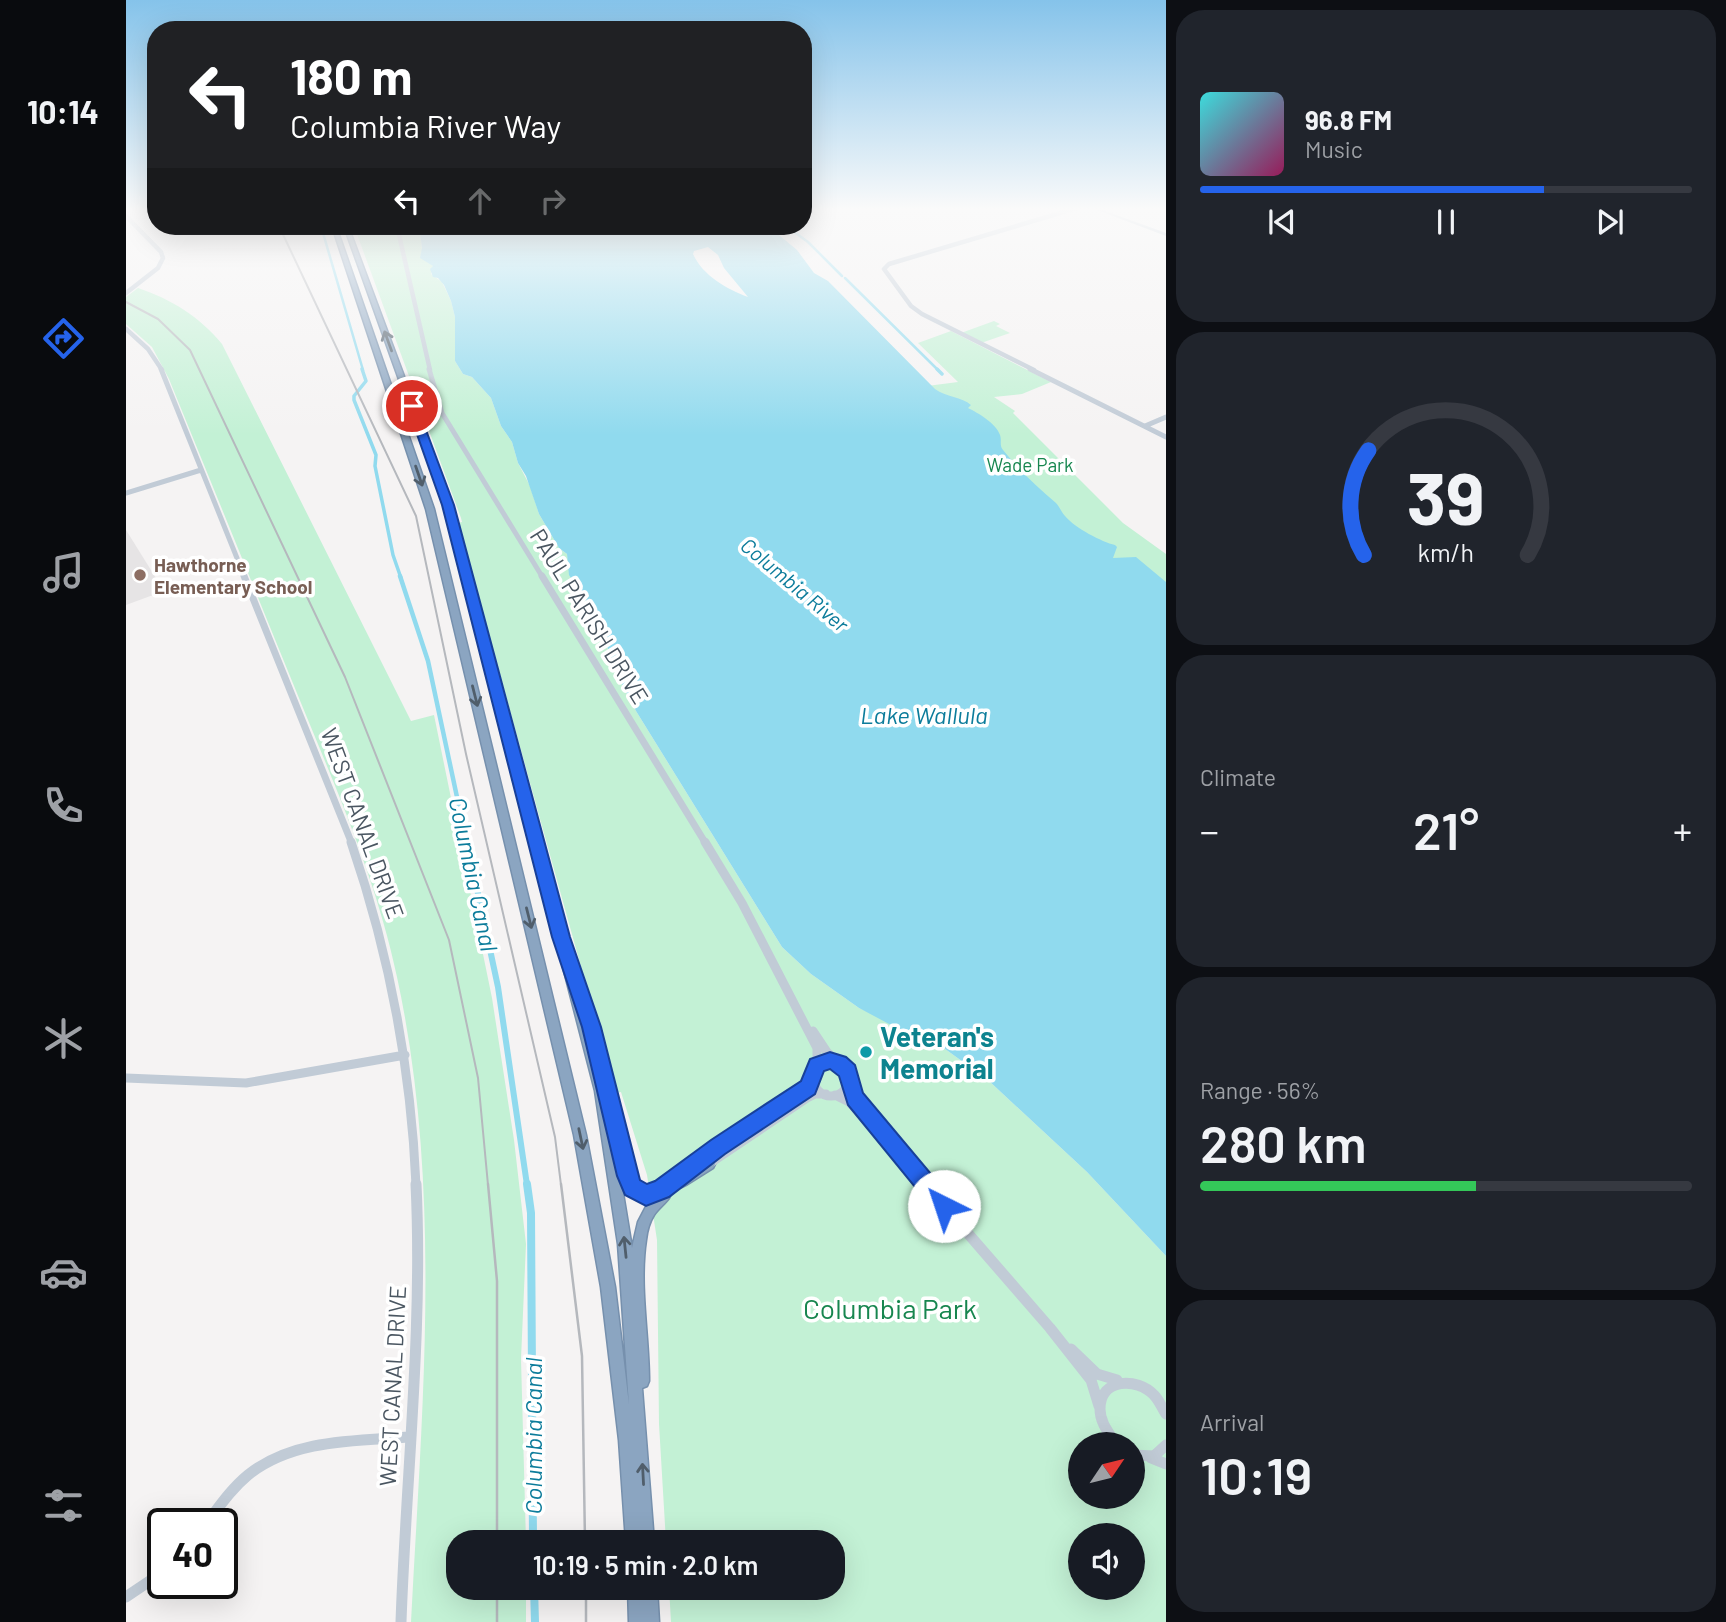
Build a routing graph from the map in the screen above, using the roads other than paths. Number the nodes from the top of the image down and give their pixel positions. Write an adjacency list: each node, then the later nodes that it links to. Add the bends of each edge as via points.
1 (354, 284): 33 (highway, one-way to 33, via 430,509 580,1135 608,1287)
2 (367, 284): 11 (highway, one-way to 2, via 448,505)
3 (410, 284): 12 (street, PAUL PARISH DRIVE, via 442,413 742,903)
4 (896, 284): 7 (street, via 922,314)
5 (126, 329): 9 (street, WEST CANAL DRIVE, via 158,363)
6 (1166, 417): 7 (street)
7 (1145, 426): 8 (street)
8 (1166, 437)
9 (201, 470): 10 (street); 13 (street, WEST CANAL DRIVE, via 358,859 381,932)
10 (126, 493)
11 (561, 937): 20 (highway, via 588,1013 632,1188 643,1195 654,1194); 28 (highway, one-way to 11, via 614,1164 601,1091)
12 (797, 1009): 14 (street, PAUL PARISH DRIVE); 15 (street, PAUL PARISH DRIVE, via 818,1050)
13 (405, 1055): 16 (street, via 246,1083); 26 (street, WEST CANAL DRIVE, via 416,1171 419,1290)
14 (839, 1063): 15 (street, via 825,1061); 17 (street, via 848,1071)
15 (815, 1070): 18 (street, via 816,1086); 20 (street, via 808,1087)
16 (126, 1079)
17 (850, 1082): 18 (street, via 845,1091); 19 (street, via 853,1096)
18 (830, 1094): 19 (street, via 851,1104); 20 (street, via 807,1098)
19 (892, 1146): 21 (street)
20 (706, 1160): 28 (highway, via 656,1202 640,1235)
21 (1050, 1328): 22 (street, via 1097,1374); 23 (street, via 1093,1383)
22 (1120, 1381): 23 (street, via 1107,1387); 24 (street, via 1143,1386)
23 (1099, 1406): 25 (street)
24 (1166, 1414)
25 (1108, 1432)
26 (409, 1437): 32 (street, via 275,1457 232,1488); 39 (street, WEST CANAL DRIVE)
27 (1166, 1445): 30 (street)
28 (642, 1448): 34 (highway, one-way to 28)
29 (1145, 1457): 30 (street)
30 (1148, 1457): 31 (street)
31 (1166, 1464)
32 (218, 1508)
33 (633, 1530)
34 (645, 1530)
35 (147, 1583): 36 (street)
36 (126, 1598)
37 (636, 1600): 40 (highway)
38 (650, 1600): 41 (highway)
39 (401, 1622)
40 (637, 1622)
41 (651, 1622)

